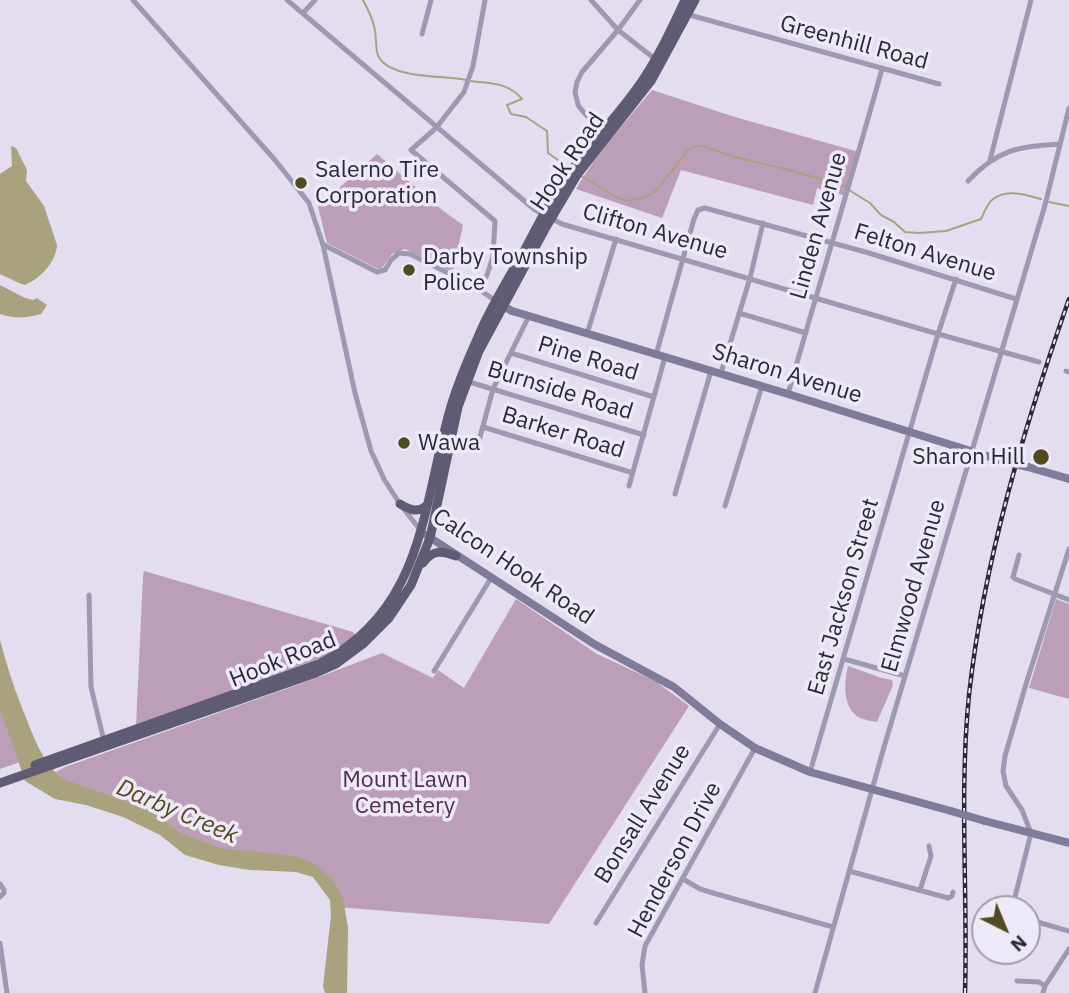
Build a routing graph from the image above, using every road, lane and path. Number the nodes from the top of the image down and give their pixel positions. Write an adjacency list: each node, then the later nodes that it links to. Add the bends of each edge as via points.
1 (133, 0): 29 (street, Calcon Hook Road, via 309,203)
2 (287, 0): 11 (street, Clifton Avenue)
3 (315, 0): 11 (street)
4 (431, 0): 14 (street)
5 (485, 0): 19 (street, via 464,92)
6 (591, 0): 13 (street)
7 (640, 0): 13 (street)
8 (685, 0): 12 (main road, Hook Road)
9 (695, 0): 12 (main road, Hook Road)
10 (1031, 0): 22 (street)
11 (303, 13): 19 (street, Clifton Avenue)
12 (684, 13): 15 (main road, Hook Road); 16 (street, Greenhill Road); 23 (main road, Hook Road, via 646,88)
13 (618, 30): 15 (street); 20 (street, via 575,87 581,110)
14 (422, 34)
15 (655, 59): 20 (main road, Hook Road)
16 (882, 69): 17 (street, Greenhill Road); 28 (street, Linden Avenue)
17 (939, 83)
18 (1069, 108): 21 (street, Elmwood Avenue)
19 (436, 128): 25 (street, Clifton Avenue); 33 (street, via 411,150 495,221 493,257)
20 (604, 130): 23 (main road, Hook Road)
21 (1059, 144): 22 (street, via 1024,147); 35 (street, Elmwood Avenue)
22 (990, 160): 24 (street)
23 (575, 171): 25 (main road, Hook Road)
24 (968, 181)
25 (547, 217): 27 (street, Clifton Avenue); 36 (main road, Hook Road)
26 (763, 223): 28 (street, Felton Avenue); 30 (street, Felton Avenue, via 702,208); 31 (street)
27 (616, 239): 30 (street, Clifton Avenue); 40 (street)
28 (831, 242): 32 (street, Felton Avenue); 34 (street, Linden Avenue)
29 (323, 245): 33 (street, via 377,272 386,270 400,253 410,254); 63 (street, Calcon Hook Road, via 364,427 384,479)
30 (682, 258): 31 (street, Clifton Avenue); 44 (street)
31 (750, 278): 34 (street, Clifton Avenue); 37 (street)
32 (956, 279): 35 (street, Felton Avenue); 41 (street, East Jackson Street)
33 (479, 289): 36 (street)
34 (815, 298): 39 (street, Linden Avenue); 41 (street, Clifton Avenue)
35 (1016, 299): 42 (street, Elmwood Avenue)
36 (500, 304): 38 (street, Sharon Avenue); 49 (main road, Hook Road); 64 (main road, Hook Road, via 478,335 454,398)
37 (739, 313): 39 (street); 48 (street)
38 (529, 316): 40 (street, Sharon Avenue); 43 (street)
39 (806, 333): 52 (street, Linden Avenue)
40 (587, 334): 44 (street, Sharon Avenue)
41 (938, 334): 42 (street, Clifton Avenue); 55 (street, East Jackson Street)
42 (1000, 352): 46 (street, Clifton Avenue); 58 (street, Elmwood Avenue)
43 (511, 353): 51 (street); 53 (street, Pine Road)
44 (656, 355): 45 (street, Sharon Avenue)
45 (665, 358): 47 (street, Sharon Avenue); 53 (street)
46 (1040, 362)
47 (710, 371): 48 (street, Sharon Avenue); 62 (street)
48 (722, 373): 50 (street, Sharon Avenue)
49 (466, 381): 51 (street, Burnside Road); 67 (main road, Hook Road)
50 (762, 386): 52 (street, Sharon Avenue); 65 (street)
51 (493, 389): 54 (street); 56 (street, Burnside Road)
52 (788, 394): 55 (street, Sharon Avenue)
53 (654, 397): 56 (street)
54 (483, 427): 57 (street); 59 (street, Barker Road)
55 (911, 431): 58 (street, Sharon Avenue); 76 (street, East Jackson Street)
56 (644, 435): 59 (street)
57 (477, 448)
58 (971, 451): 60 (street, Sharon Avenue, bridge); 78 (street, Elmwood Avenue)
59 (633, 474): 61 (street)
60 (1069, 479)
61 (629, 486)
62 (675, 494)
63 (400, 504): 64 (main road, via 416,511); 66 (street, Calcon Hook Road)
64 (428, 504): 66 (main road, Hook Road)
65 (725, 506)
66 (421, 531): 67 (street, Calcon Hook Road); 80 (main road, Hook Road, via 404,579 389,604 332,658)
67 (430, 538): 70 (street, Calcon Hook Road); 71 (main road, Hook Road)
68 (1069, 549): 74 (street)
69 (1020, 555): 74 (street, via 1013,577)
70 (456, 556): 71 (main road, via 432,553); 72 (street, Calcon Hook Road)
71 (416, 573): 80 (main road, Hook Road, via 403,600 380,628 335,664)
72 (491, 578): 77 (street); 79 (street, Calcon Hook Road, via 594,644 674,687)
73 (89, 595): 80 (street, via 91,687)
74 (1055, 596): 75 (street); 86 (street, via 1003,771 1006,786)
75 (1069, 600)
76 (844, 659): 78 (street); 82 (street, East Jackson Street)
77 (434, 671)
78 (905, 676): 85 (street, Elmwood Avenue)
79 (720, 724): 81 (street, Calcon Hook Road); 96 (street, Bonsall Avenue)
80 (105, 743): 83 (main road, Hook Road)
81 (755, 748): 82 (street, Calcon Hook Road); 90 (street, Henderson Drive)
82 (810, 772): 85 (street, Calcon Hook Road)
83 (7, 777): 84 (main road, Hook Road)
84 (0, 783)
85 (872, 790): 86 (street, Calcon Hook Road, bridge); 89 (street, Elmwood Avenue)
86 (1031, 832): 87 (street, Calcon Hook Road); 94 (street)
87 (1069, 843)
88 (929, 846): 92 (street, via 931,856)
89 (849, 871): 92 (street); 98 (street, Elmwood Avenue)
90 (683, 879): 98 (street, via 700,889); 105 (street, Henderson Drive, via 645,946)
91 (0, 884): 95 (street, via 4,893)
92 (920, 890): 93 (street, via 948,898)
93 (953, 892)
94 (1016, 895)
95 (0, 897)
96 (596, 923)
97 (1041, 923): 99 (street)
98 (833, 927): 106 (street, Elmwood Avenue)
99 (1069, 931)
100 (0, 943): 104 (street)
101 (1069, 949): 103 (street)
102 (1017, 981): 103 (street)
103 (1045, 986): 107 (street)
104 (7, 993)
105 (645, 993)
106 (815, 993)
107 (1043, 993)

